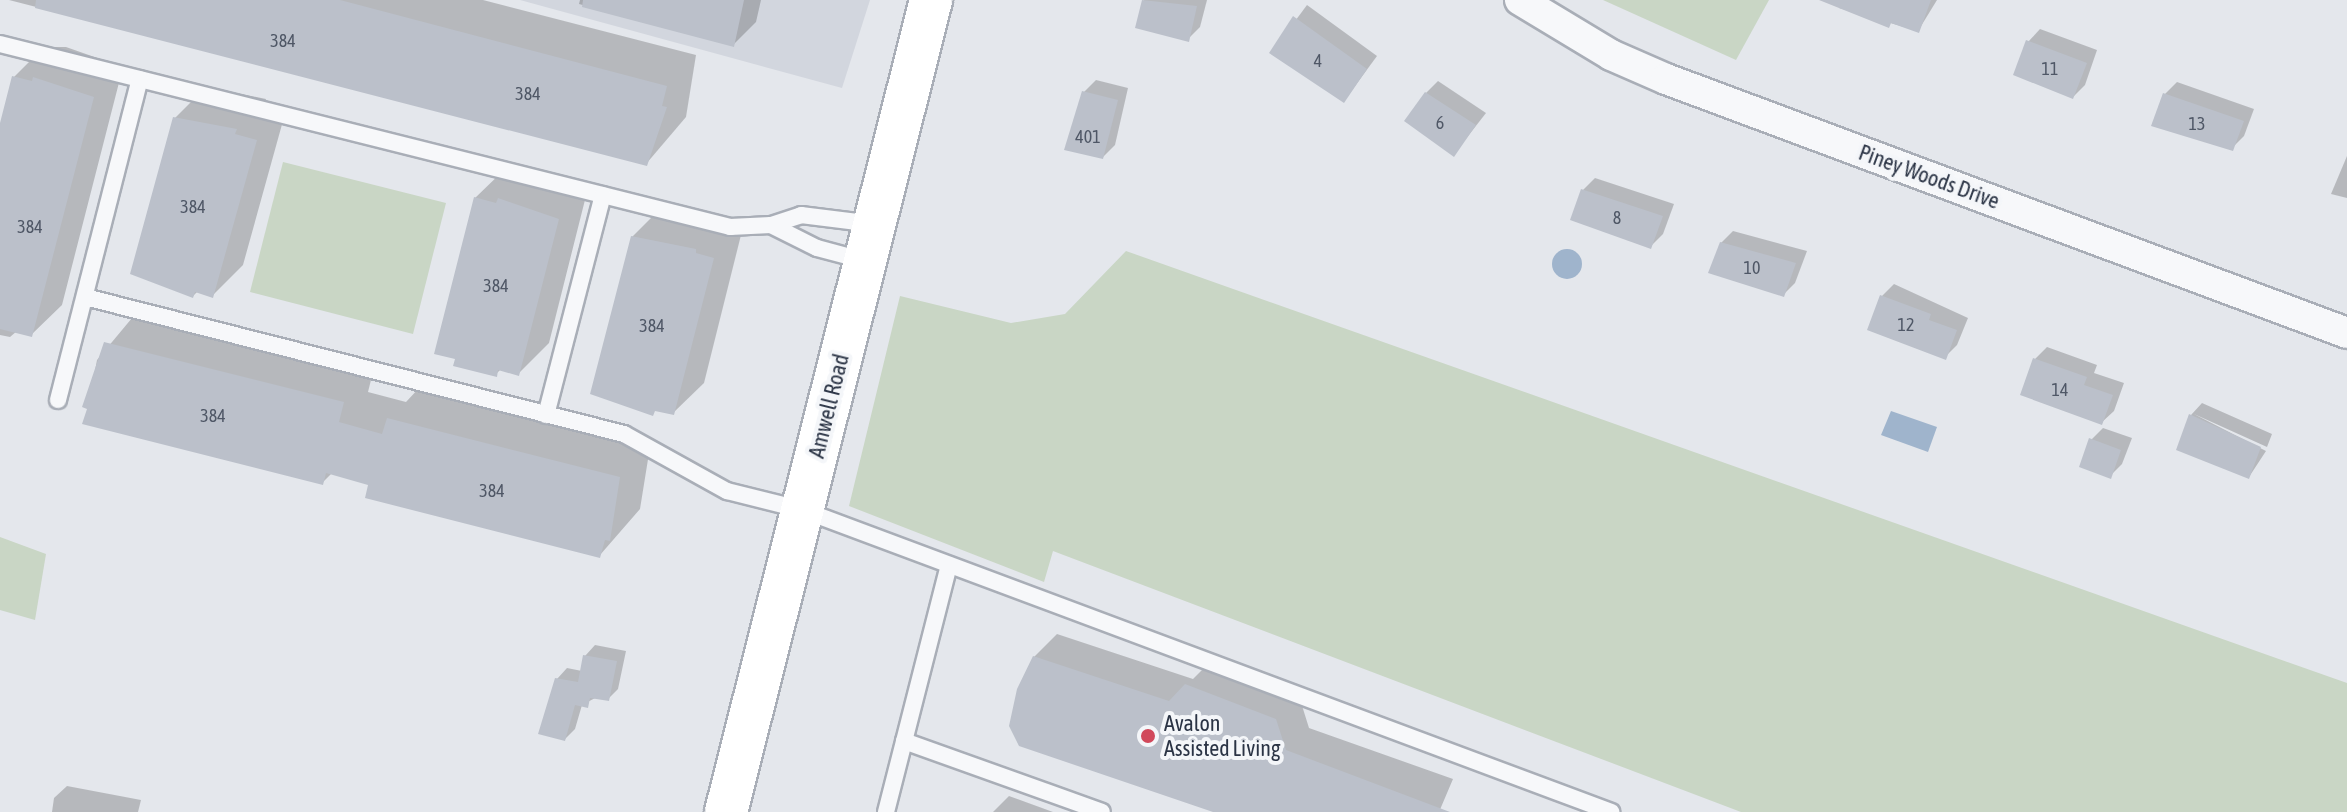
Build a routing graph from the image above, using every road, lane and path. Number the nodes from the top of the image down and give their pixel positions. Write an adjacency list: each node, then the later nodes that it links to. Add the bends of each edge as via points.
1 (931, 0): 7 (main road, Amwell Road)
2 (1520, 0): 9 (street, Piney Woods Drive, via 1611,55 1666,79)
3 (0, 44): 4 (lane)
4 (140, 79): 5 (lane); 8 (lane)
5 (603, 195): 6 (lane, via 730,227); 11 (lane)
6 (771, 225): 7 (lane, via 817,248); 7 (lane, via 801,215)
7 (870, 242): 12 (main road, Amwell Road)
8 (85, 297): 10 (lane); 11 (lane)
9 (2347, 333)
10 (58, 400)
11 (546, 415): 12 (lane, via 624,434 710,484)
12 (803, 510): 13 (lane); 15 (main road, Amwell Road)
13 (949, 565): 14 (lane); 18 (lane)
14 (904, 741): 16 (lane); 17 (lane)
15 (726, 812)
16 (886, 812)
17 (1102, 812)
18 (1611, 812)

